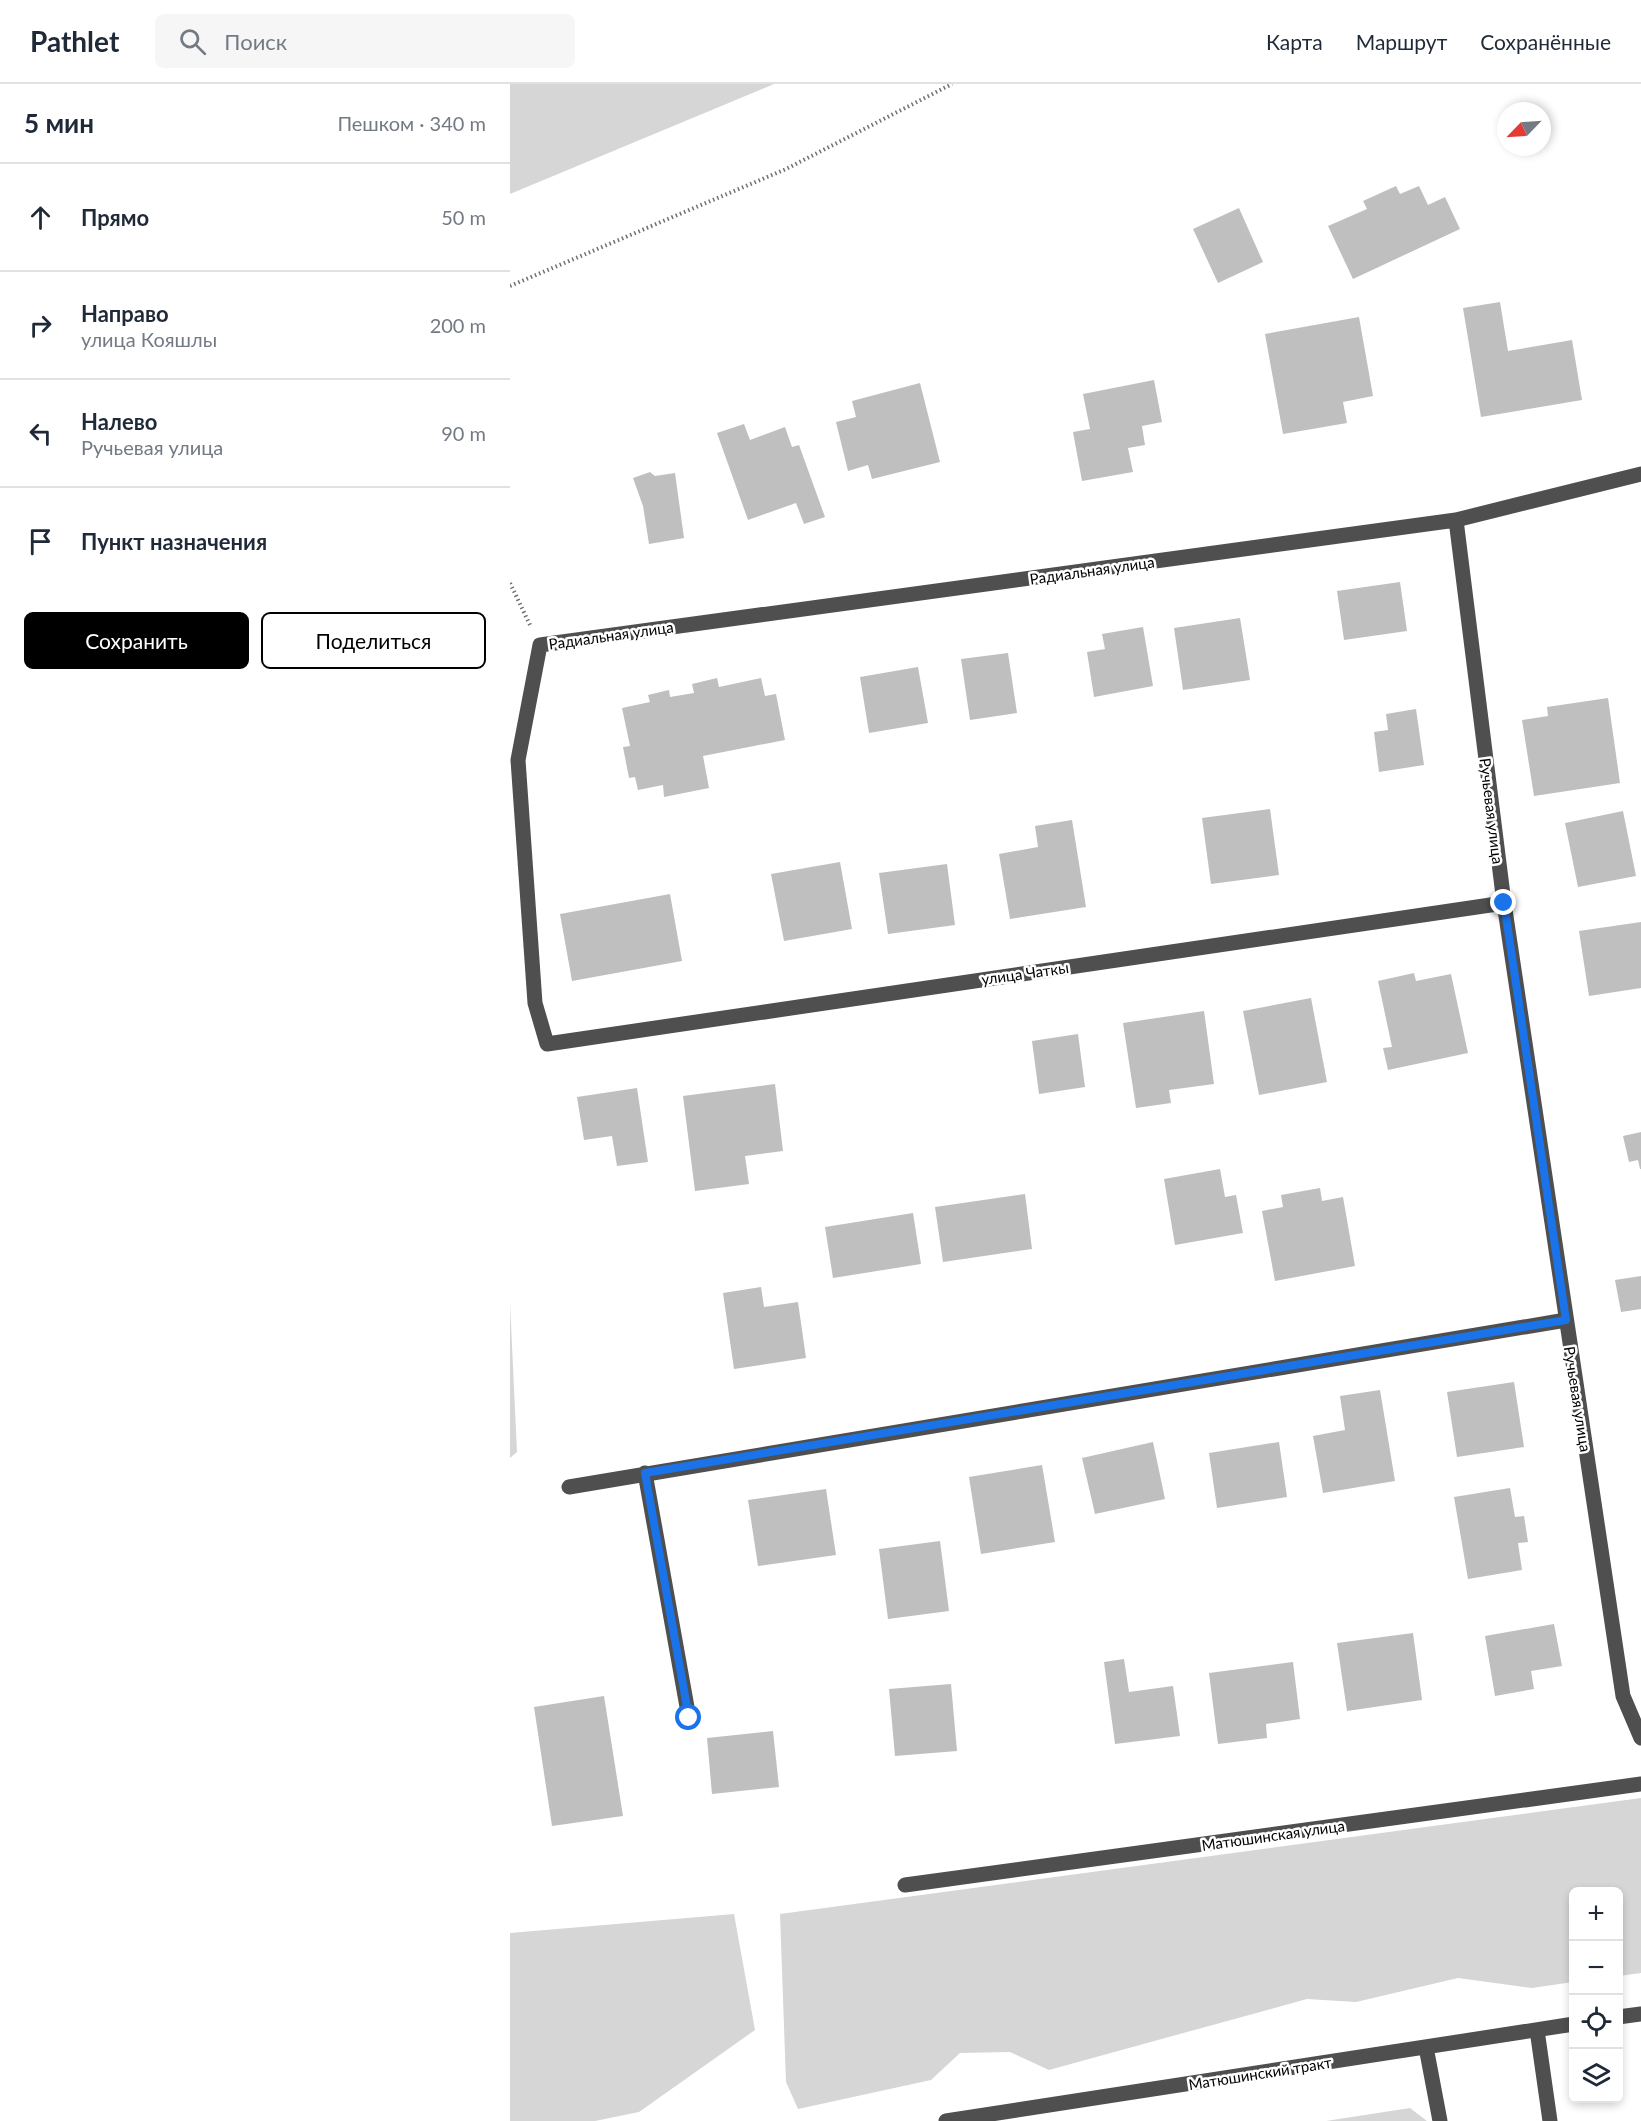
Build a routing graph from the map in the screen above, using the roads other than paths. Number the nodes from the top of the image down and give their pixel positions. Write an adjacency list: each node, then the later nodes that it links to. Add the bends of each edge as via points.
1 (1641, 474): 2 (street, Радиальная улица)
2 (1456, 520): 3 (street, Ручьевая улица); 4 (street, Радиальная улица, via 540,645 518,760 535,1003)
3 (1504, 903): 4 (street, улица Чаткы); 5 (street, Ручьевая улица)
4 (547, 1044)
5 (1566, 1320): 6 (street); 9 (street, Ручьевая улица, via 1623,1696)
6 (645, 1473): 7 (street); 8 (street)
7 (569, 1487)
8 (689, 1718)
9 (1641, 1738)
10 (1641, 1784): 11 (street, Матюшинская улица)
11 (905, 1885)
12 (1641, 2014): 13 (street)
13 (1623, 2017)
14 (1569, 2025): 15 (street, Матюшинский тракт)
15 (1537, 2030): 16 (street, Матюшинский тракт); 19 (street)
16 (1426, 2048): 17 (street, Матюшинский тракт); 18 (street)
17 (946, 2121)
18 (1440, 2121)
19 (1550, 2121)

